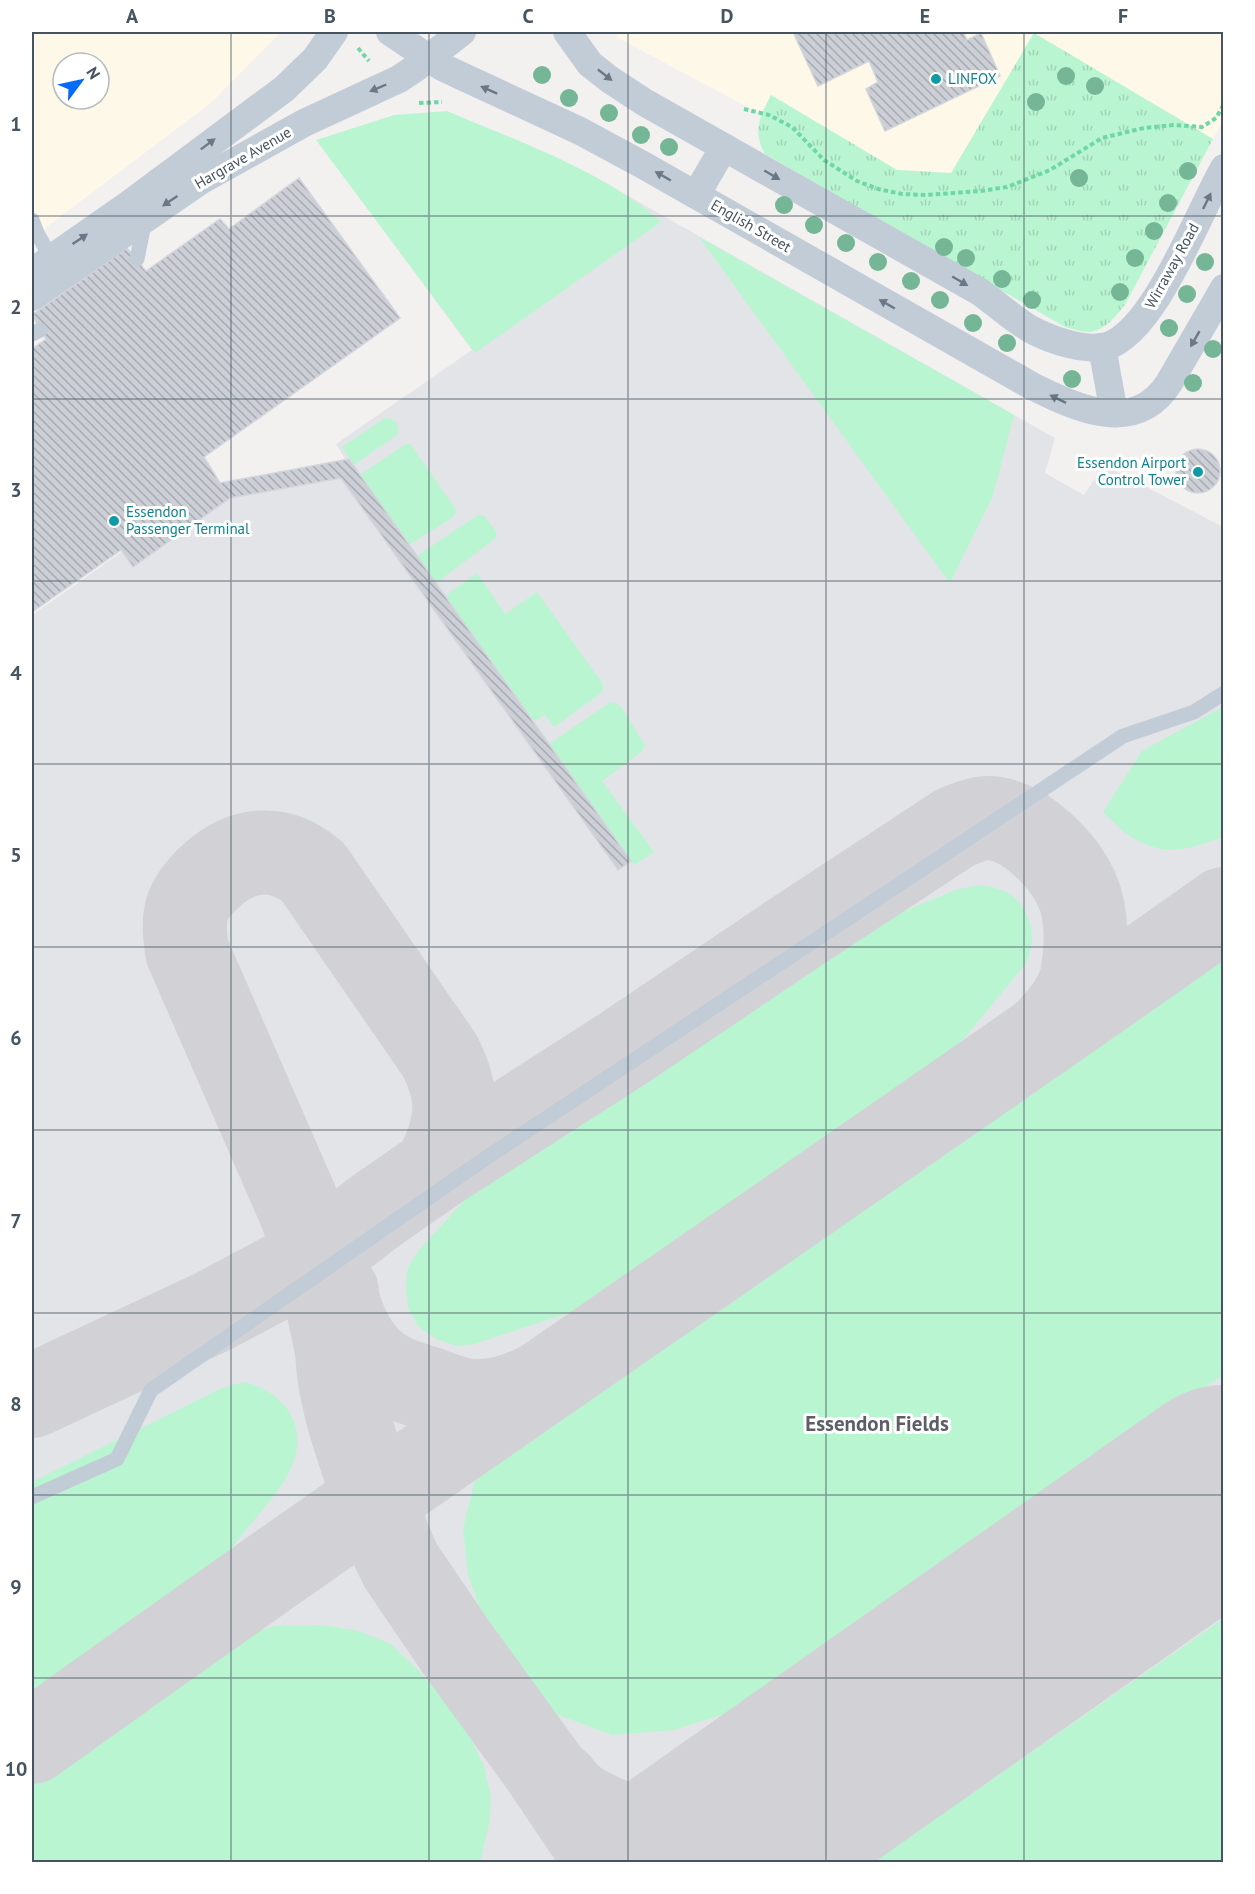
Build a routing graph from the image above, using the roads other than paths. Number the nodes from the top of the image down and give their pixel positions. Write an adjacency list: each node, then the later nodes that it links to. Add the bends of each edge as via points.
1 (390, 32): 5 (street, English Street)
2 (462, 32): 5 (street, Hargrave Avenue)
3 (567, 32): 6 (street, one-way to 6, via 590,64 609,79)
4 (344, 38): 9 (street, one-way to 4)
5 (428, 58): 8 (street, English Street, one-way to 5, via 580,131); 9 (street, Hargrave Avenue, one-way to 9, via 387,85 335,107)
6 (724, 147): 8 (street); 15 (street, one-way to 15, via 980,292 1032,330 1059,341)
7 (1224, 168): 15 (street, Wirraway Road, one-way to 7, via 1124,336 1155,302)
8 (696, 195): 16 (street, English Street, one-way to 8, via 1081,408 1032,386)
9 (137, 212): 11 (lane); 12 (street, Hargrave Avenue)
10 (32, 220): 12 (lane)
11 (137, 259)
12 (48, 269): 14 (street, Hargrave Avenue)
13 (1224, 288): 16 (street, one-way to 16, via 1159,396 1136,410)
14 (32, 297)
15 (1102, 347): 16 (street)
16 (1114, 413)
17 (1224, 693): 18 (lane, via 1194,711 1123,736 483,1160 151,1390 117,1459)
18 (32, 1497)

